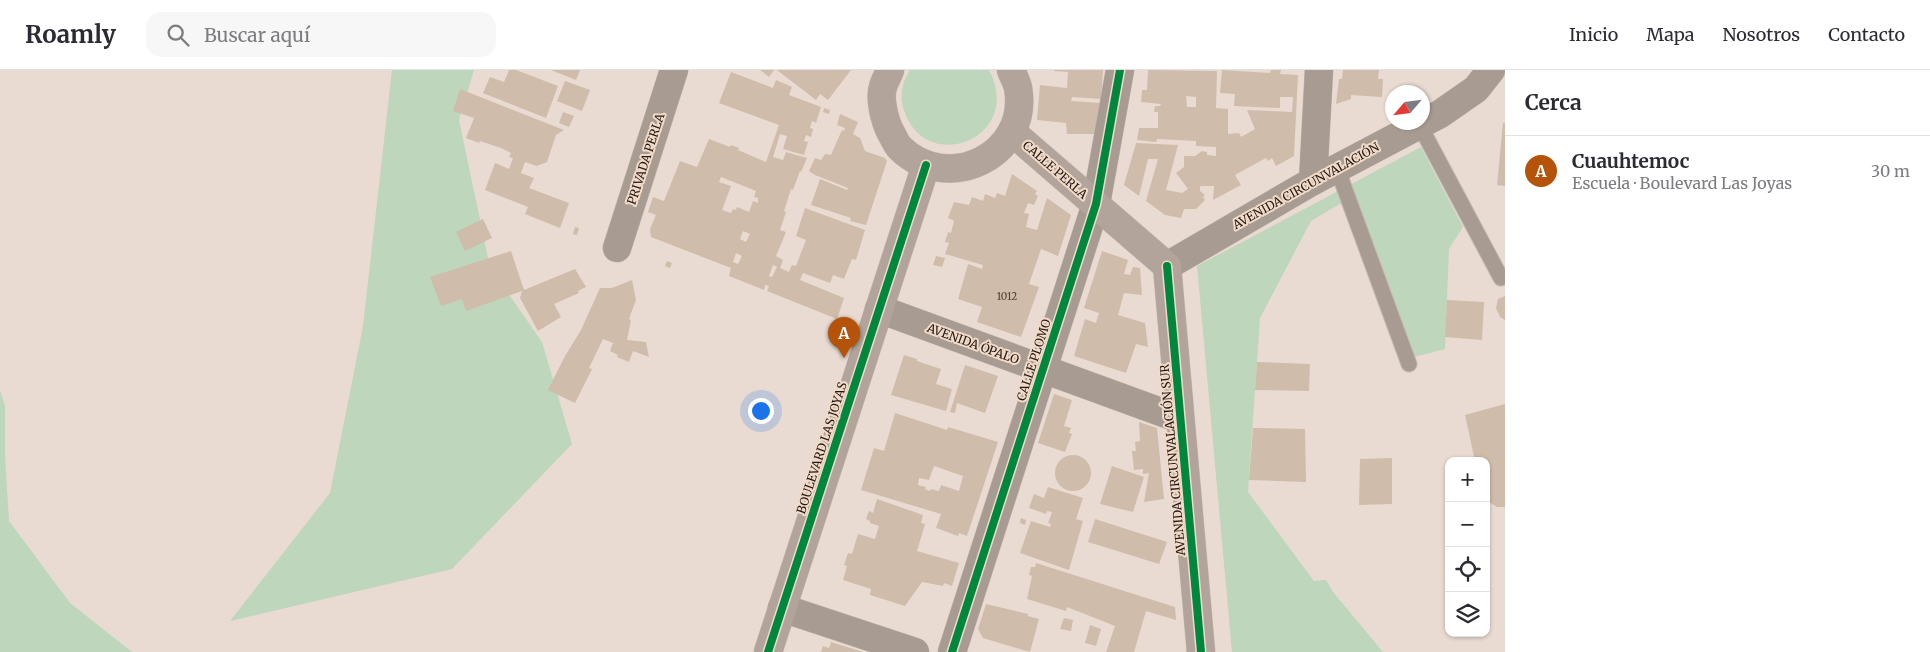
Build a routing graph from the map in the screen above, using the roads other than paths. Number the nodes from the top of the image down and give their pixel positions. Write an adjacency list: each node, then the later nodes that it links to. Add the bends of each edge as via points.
1 (674, 70): 15 (street, PRIVADA PERLA)
2 (890, 70): 11 (street, via 882,89 884,120 900,148)
3 (1011, 70): 10 (street, via 1018,88 1018,111)
4 (1120, 70): 14 (street, CALLE PLOMO)
5 (1319, 70): 13 (street)
6 (1491, 70): 7 (street, AVENIDA CIRCUNVALACIÓN, via 1460,102)
7 (1430, 119)
8 (1408, 130): 12 (street, AVENIDA CIRCUNVALACIÓN)
9 (1422, 130): 17 (lane)
10 (1012, 132): 11 (street, via 996,152 975,165 950,170); 14 (street, CALLE PERLA)
11 (926, 165): 18 (street, BOULEVARD LAS JOYAS)
12 (1337, 168): 13 (street, AVENIDA CIRCUNVALACIÓN); 19 (lane)
13 (1313, 181): 16 (street, AVENIDA CIRCUNVALACIÓN)
14 (1096, 204): 16 (street, CALLE PERLA); 20 (street, CALLE PLOMO)
15 (617, 248)
16 (1167, 266): 21 (street, AVENIDA CIRCUNVALACIÓN SUR)
17 (1501, 278)
18 (879, 309): 20 (street, AVENIDA ÓPALO); 22 (street, BOULEVARD LAS JOYAS)
19 (1409, 364)
20 (1043, 369): 21 (street, AVENIDA ÓPALO); 25 (street, CALLE PLOMO)
21 (1180, 419): 26 (street, AVENIDA CIRCUNVALACIÓN SUR)
22 (782, 608): 23 (street, BOULEVARD LAS JOYAS); 24 (street)
23 (768, 652)
24 (915, 652)
25 (952, 652)
26 (1201, 652)

